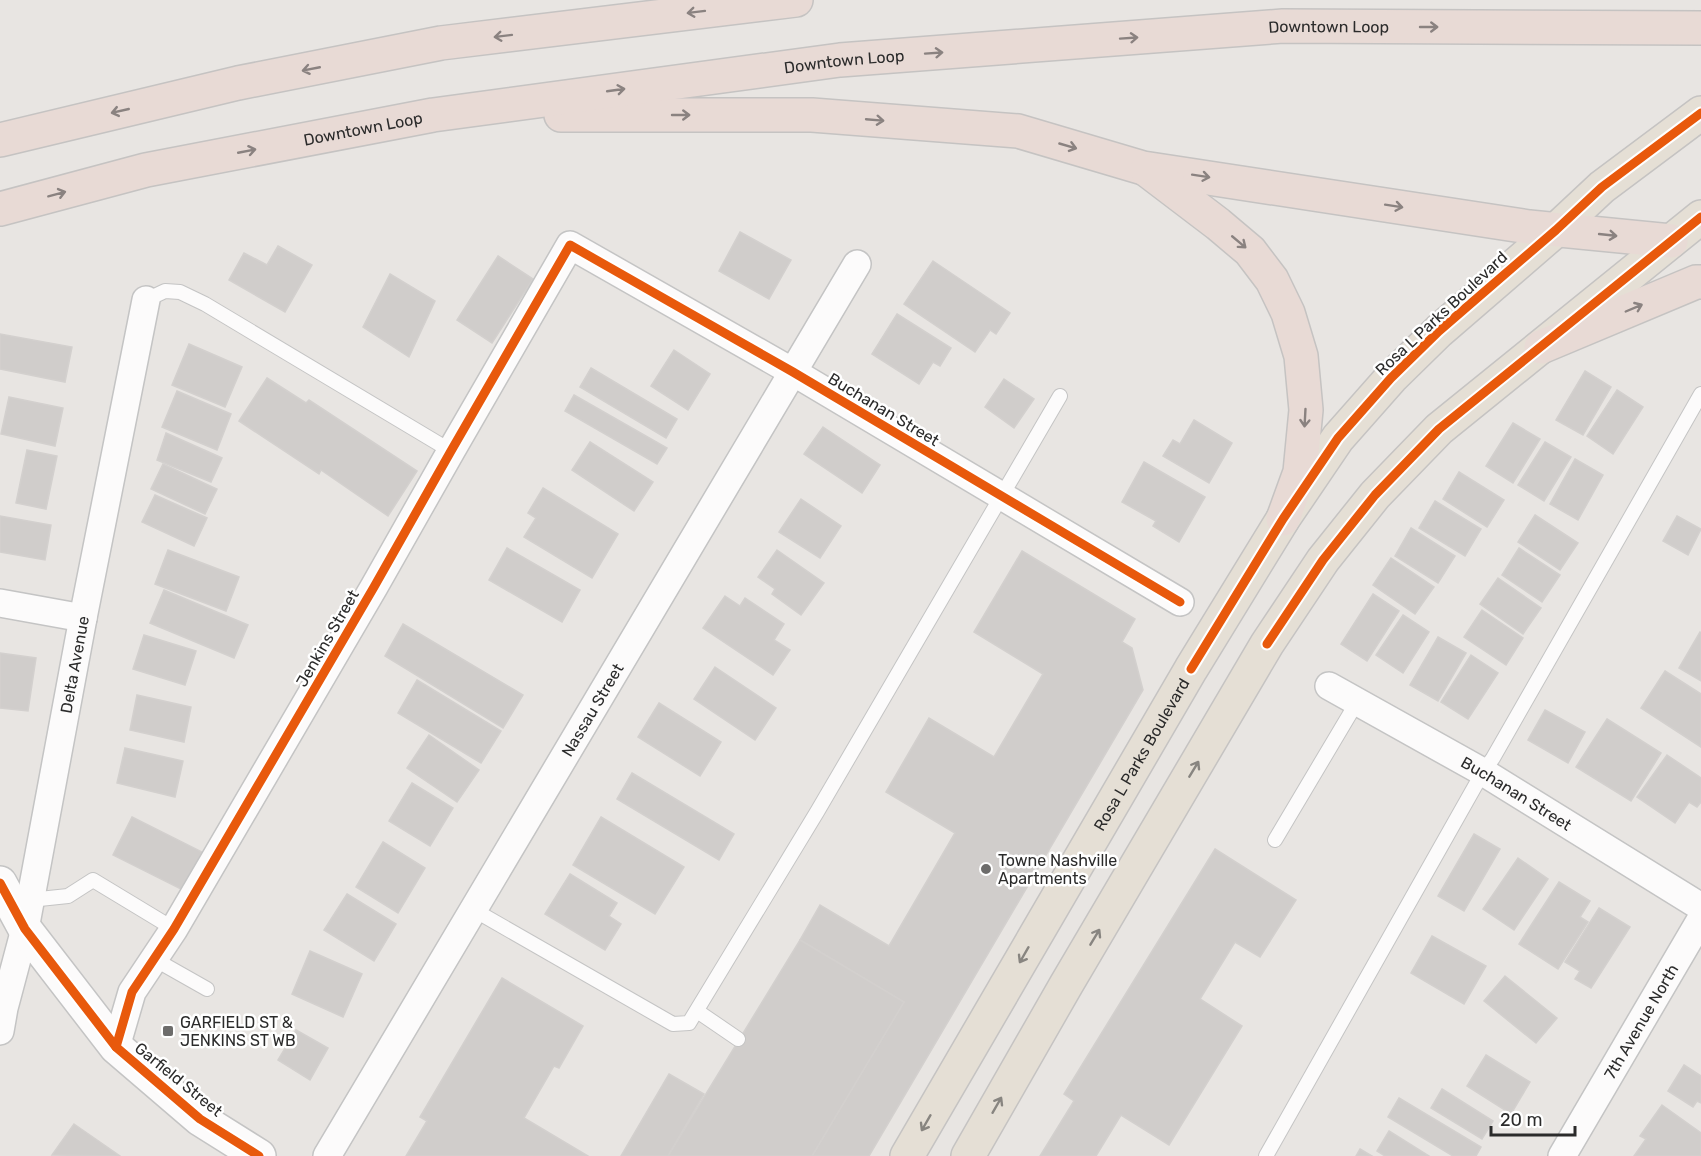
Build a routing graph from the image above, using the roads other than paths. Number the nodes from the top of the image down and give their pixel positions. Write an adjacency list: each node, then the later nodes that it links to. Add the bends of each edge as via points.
1 (796, 0): 5 (highway, one-way to 5, via 441,44 238,83)
2 (1701, 28): 4 (highway, Downtown Loop, one-way to 2, via 840,60 1283,26)
3 (1701, 113): 9 (main road, Rosa L Parks Boulevard, via 1602,187)
4 (433, 115): 6 (highway, one-way to 6, via 812,115 1018,131); 7 (highway, Downtown Loop, one-way to 4, via 146,170)
5 (0, 140)
6 (1143, 168): 9 (highway, one-way to 9); 21 (highway, one-way to 21, via 1250,251 1272,280 1288,313 1301,356 1306,410 1300,472)
7 (0, 209)
8 (1701, 217): 10 (main road)
9 (1556, 230): 10 (highway, one-way to 10); 21 (main road, Rosa L Parks Boulevard, via 1391,378 1338,438)
10 (1671, 241): 15 (main road)
11 (570, 245): 16 (street, Buchanan Street); 19 (street, Jenkins Street)
12 (857, 264): 16 (street, Nassau Street)
13 (1701, 282): 15 (highway, one-way to 13)
14 (146, 300): 19 (lane, via 165,291 180,292 206,304); 24 (street, Delta Avenue)
15 (1541, 346): 44 (main road, one-way to 15, via 1267,644 1323,560 1375,495 1439,429)
16 (793, 372): 20 (street, Buchanan Street); 31 (street, Nassau Street)
17 (1701, 394): 27 (lane)
18 (1060, 396): 20 (lane)
19 (450, 451): 34 (street, Jenkins Street)
20 (1002, 496): 22 (street, Buchanan Street); 37 (lane)
21 (1283, 519): 43 (main road, Rosa L Parks Boulevard, one-way to 43)
22 (1180, 602)
23 (0, 603): 24 (street)
24 (83, 618): 32 (street, Delta Avenue)
25 (1329, 686): 26 (street, Buchanan Street)
26 (1357, 702): 27 (street, Buchanan Street); 28 (lane)
27 (1483, 772): 30 (street, Buchanan Street); 45 (lane)
28 (1275, 840)
29 (0, 883): 32 (street, Garfield Street)
30 (1701, 907)
31 (474, 910): 37 (lane, via 673,1024 689,1023); 42 (street, Nassau Street)
32 (27, 915): 34 (lane, via 93,880); 38 (street, Delta Avenue); 40 (street, Garfield Street)
33 (1701, 919): 46 (street, 7th Avenue North)
34 (174, 929): 35 (street, Jenkins Street)
35 (154, 959): 36 (lane); 40 (street, Jenkins Street, via 132,992)
36 (207, 989)
37 (697, 1011): 39 (lane)
38 (1, 1015)
39 (738, 1039)
40 (116, 1047): 41 (street, Garfield Street, via 200,1119)
41 (259, 1156)
42 (327, 1156)
43 (907, 1156)
44 (968, 1156)
45 (1266, 1156)
46 (1562, 1156)

